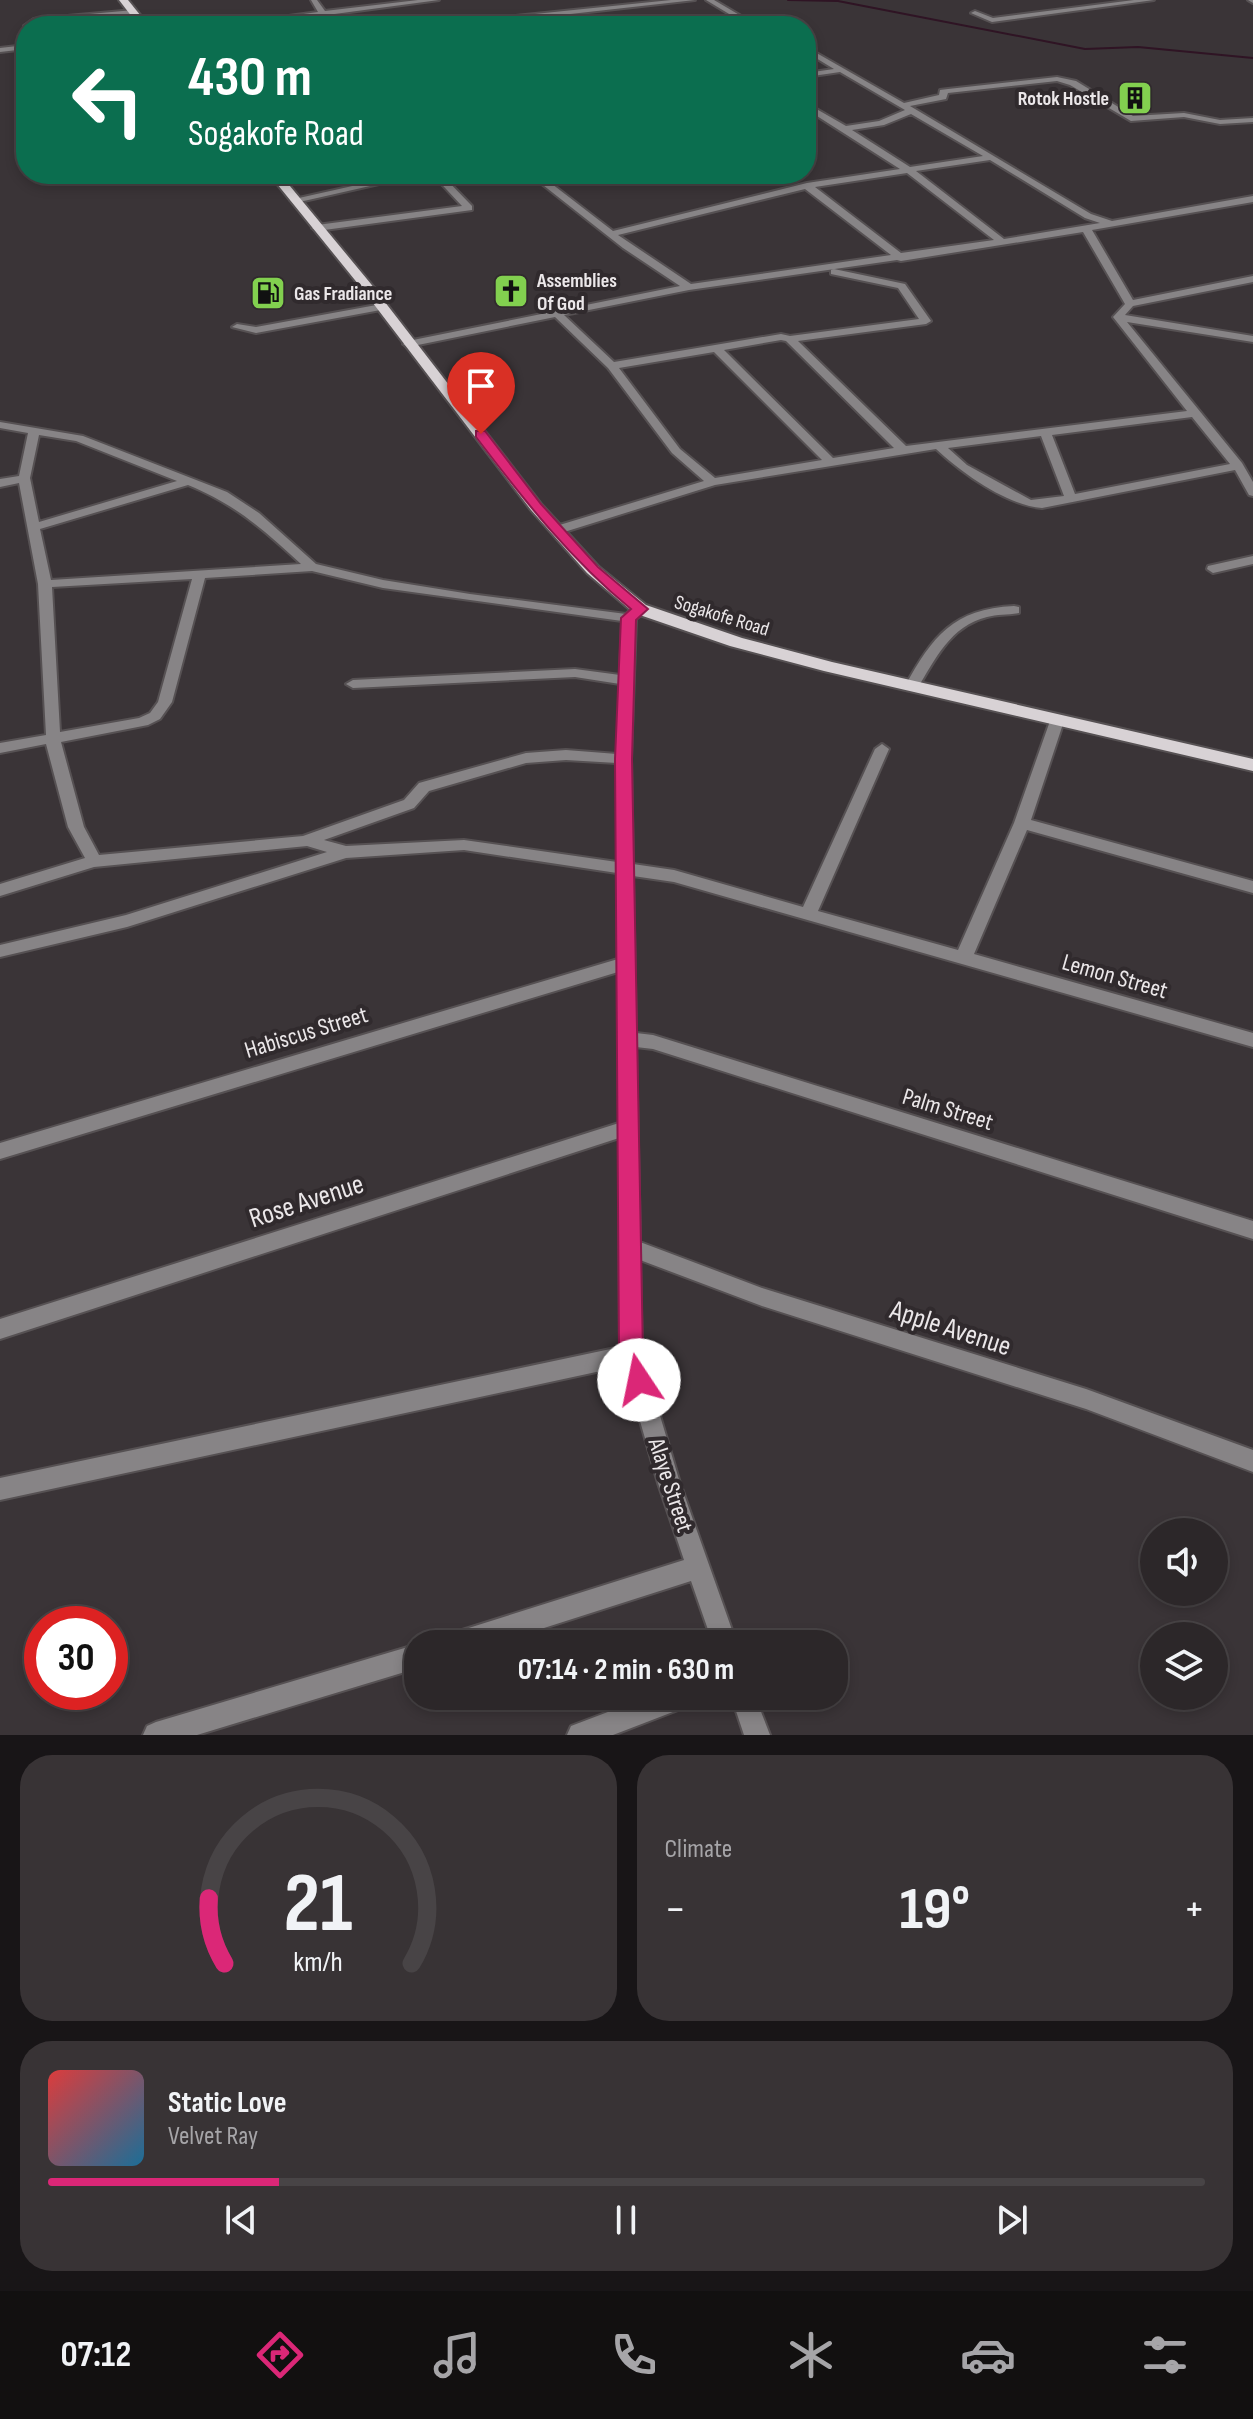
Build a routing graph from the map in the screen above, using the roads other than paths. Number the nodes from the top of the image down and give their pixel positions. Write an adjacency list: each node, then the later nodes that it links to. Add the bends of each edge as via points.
1 (123, 0): 12 (main road)
2 (314, 0): 14 (street)
3 (436, 0): 14 (street)
4 (614, 0): 10 (street)
5 (692, 0): 10 (street)
6 (709, 0): 19 (street)
7 (1151, 0): 8 (street)
8 (1139, 1): 11 (street)
9 (1053, 4): 11 (street)
10 (627, 7): 18 (street)
11 (1077, 8): 13 (street, via 992,20)
12 (134, 12): 15 (street); 16 (main road)
13 (975, 13)
14 (323, 14): 17 (street)
15 (90, 16)
16 (137, 16)
17 (306, 16)
18 (536, 16)
19 (737, 16)
20 (816, 55): 21 (street)
21 (840, 70): 22 (street); 23 (street)
22 (816, 74)
23 (901, 106): 25 (street); 26 (street, via 943,97 948,91 1057,79 1073,83 1131,119 1192,115)
24 (816, 111): 27 (street)
25 (911, 111): 27 (street); 28 (street)
26 (1251, 123)
27 (845, 129): 29 (street)
28 (991, 157): 29 (street); 37 (street)
29 (907, 169): 34 (street); 43 (street)
30 (282, 184): 36 (main road, Sogakofe Road)
31 (371, 184): 36 (street)
32 (446, 184): 39 (street, via 469,208)
33 (546, 184): 41 (street)
34 (807, 186): 41 (street); 45 (street)
35 (1253, 199): 38 (street)
36 (295, 200): 39 (main road, Sogakofe Road)
37 (1088, 216): 38 (street); 40 (street)
38 (1113, 224): 40 (street)
39 (317, 228): 50 (main road, Sogakofe Road)
40 (1087, 229): 42 (street); 44 (street)
41 (612, 234): 48 (street)
42 (1056, 234): 43 (street); 44 (street)
43 (1002, 242): 45 (street)
44 (1094, 249): 49 (street)
45 (901, 258): 46 (street)
46 (823, 270): 48 (street); 54 (street, via 901,286 926,321)
47 (1253, 279): 49 (street)
48 (689, 287): 51 (street)
49 (1130, 304): 52 (street)
50 (382, 307): 53 (street, via 256,330); 56 (main road, Sogakofe Road)
51 (557, 314): 56 (street); 58 (street)
52 (1118, 317): 55 (street); 59 (street)
53 (237, 327)
54 (790, 339): 57 (street, via 769,337); 64 (street)
55 (1253, 339)
56 (408, 344): 74 (main road, Sogakofe Road)
57 (716, 348): 58 (street); 65 (street)
58 (612, 366): 69 (street, via 676,451)
59 (1195, 413): 62 (street); 66 (street)
60 (0, 425): 61 (street)
61 (34, 430): 67 (street); 68 (street, via 79,438)
62 (1045, 431): 63 (street); 72 (street)
63 (938, 445): 64 (street); 72 (street, via 963,468 1028,503)
64 (903, 450): 65 (street)
65 (829, 461): 69 (street)
66 (1238, 466): 71 (street); 72 (street)
67 (24, 478): 70 (street); 73 (street)
68 (190, 481): 73 (street); 76 (street, via 255,516)
69 (713, 482): 74 (street)
70 (0, 483)
71 (1253, 492)
72 (1071, 498)
73 (34, 527): 79 (street)
74 (557, 530): 81 (main road, Sogakofe Road)
75 (1253, 560): 77 (street)
76 (312, 567): 78 (street); 81 (street, via 470,598)
77 (1213, 569)
78 (200, 574): 79 (street); 86 (street, via 165,702 155,716)
79 (45, 584): 86 (street)
80 (1014, 610): 84 (street, via 978,612 942,636)
81 (634, 614): 82 (street, Alaye Street); 84 (main road, Sogakofe Road)
82 (628, 681): 83 (street, via 575,673); 89 (street, Alaye Street)
83 (353, 684)
84 (912, 686): 85 (main road, Sogakofe Road)
85 (1057, 721): 90 (main road, Sogakofe Road); 91 (street)
86 (53, 737): 87 (street); 94 (street, via 76,827)
87 (0, 748)
88 (882, 749): 100 (street)
89 (624, 759): 92 (street, via 526,758 424,787 396,810); 95 (street, Alaye Street)
90 (1253, 765)
91 (1022, 823): 97 (street); 102 (street)
92 (307, 841): 93 (street); 94 (street)
93 (345, 852): 95 (street, Lemon Street, via 464,845); 101 (street, via 127,921)
94 (94, 861): 96 (street)
95 (627, 867): 100 (street, Lemon Street); 103 (street, Alaye Street)
96 (19, 885): 98 (street); 99 (street)
97 (1253, 887)
98 (0, 890)
99 (0, 900)
100 (808, 914): 102 (street, Lemon Street)
101 (0, 951)
102 (964, 957): 105 (street, Lemon Street)
103 (627, 963): 104 (street, Alaye Street); 107 (street, Habiscus Street)
104 (629, 1039): 106 (street, Alaye Street); 108 (street, Palm Street, via 653,1042)
105 (1253, 1040)
106 (630, 1127): 109 (street, Alaye Street); 110 (street, Rose Avenue)
107 (0, 1151)
108 (1253, 1230)
109 (631, 1248): 111 (street, Alaye Street); 112 (street, Apple Avenue, via 762,1297 1086,1399)
110 (0, 1329)
111 (631, 1355): 113 (street); 114 (street, Alaye Street)
112 (1253, 1461)
113 (0, 1489)
114 (699, 1567): 115 (street); 116 (street, Alaye Street)
115 (500, 1630)
116 (720, 1630)
117 (404, 1660): 120 (street)
118 (645, 1710): 121 (street)
119 (748, 1710): 122 (street)
120 (156, 1735)
121 (580, 1735)
122 (757, 1735)

